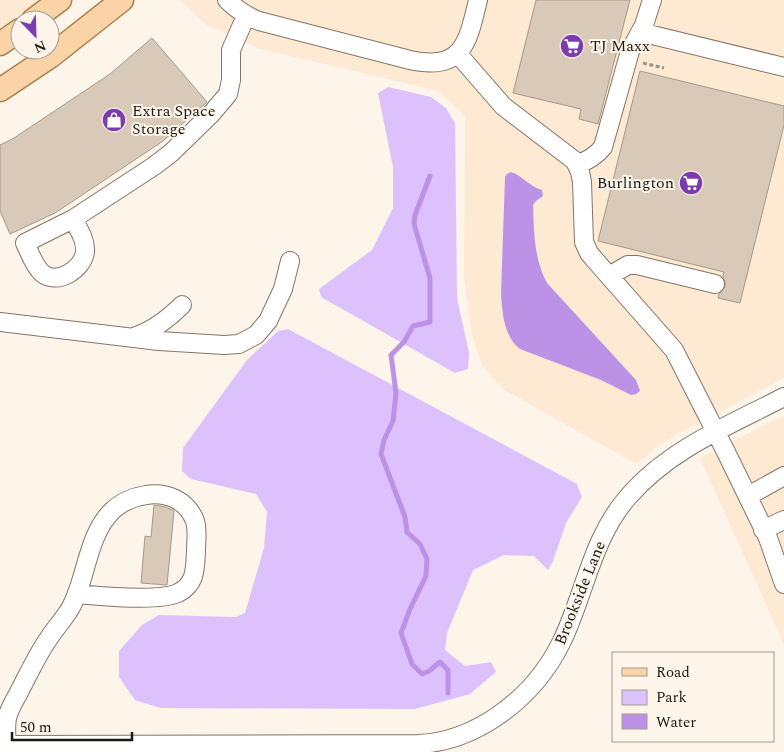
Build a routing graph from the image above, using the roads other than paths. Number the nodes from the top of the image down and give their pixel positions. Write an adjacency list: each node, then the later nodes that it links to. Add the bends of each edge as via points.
1 (60, 0): 6 (main road)
2 (122, 0): 11 (main road, via 51,56)
3 (227, 0): 7 (street)
4 (478, 0): 9 (street, via 468,39)
5 (652, 0): 8 (street)
6 (46, 10)
7 (246, 16): 9 (street, via 423,63 437,63); 13 (street, via 232,50 230,88 225,100 171,154)
8 (640, 32): 10 (street); 12 (street, via 630,51 603,146 593,158)
9 (457, 53): 12 (street, via 503,106)
10 (784, 67)
11 (0, 90)
12 (577, 165): 15 (street, via 582,182 584,242)
13 (73, 219)
14 (290, 261): 19 (street, via 268,321 247,341 224,345)
15 (609, 276): 16 (street, via 628,265 637,265); 21 (street, via 674,350)
16 (715, 284)
17 (182, 305): 19 (street, via 155,327)
18 (0, 322): 19 (street)
19 (130, 338)
20 (784, 397): 21 (street, Brookside Lane)
21 (716, 432): 23 (street); 30 (street, Brookside Lane, via 654,471 619,508 593,557 556,651 516,702 490,721 453,738 429,744)
22 (784, 476): 23 (street)
23 (748, 496): 25 (street)
24 (784, 520): 25 (street)
25 (763, 530): 26 (street)
26 (784, 584)
27 (77, 594): 27 (street, via 170,596 187,587 195,574 196,531 191,514 181,502 159,494 138,496 113,510 95,538); 28 (street, via 67,614 48,638 14,703 7,720)
28 (5, 747): 29 (street, Brookside Lane)
29 (141, 748): 30 (street, Brookside Lane)
30 (365, 748)

